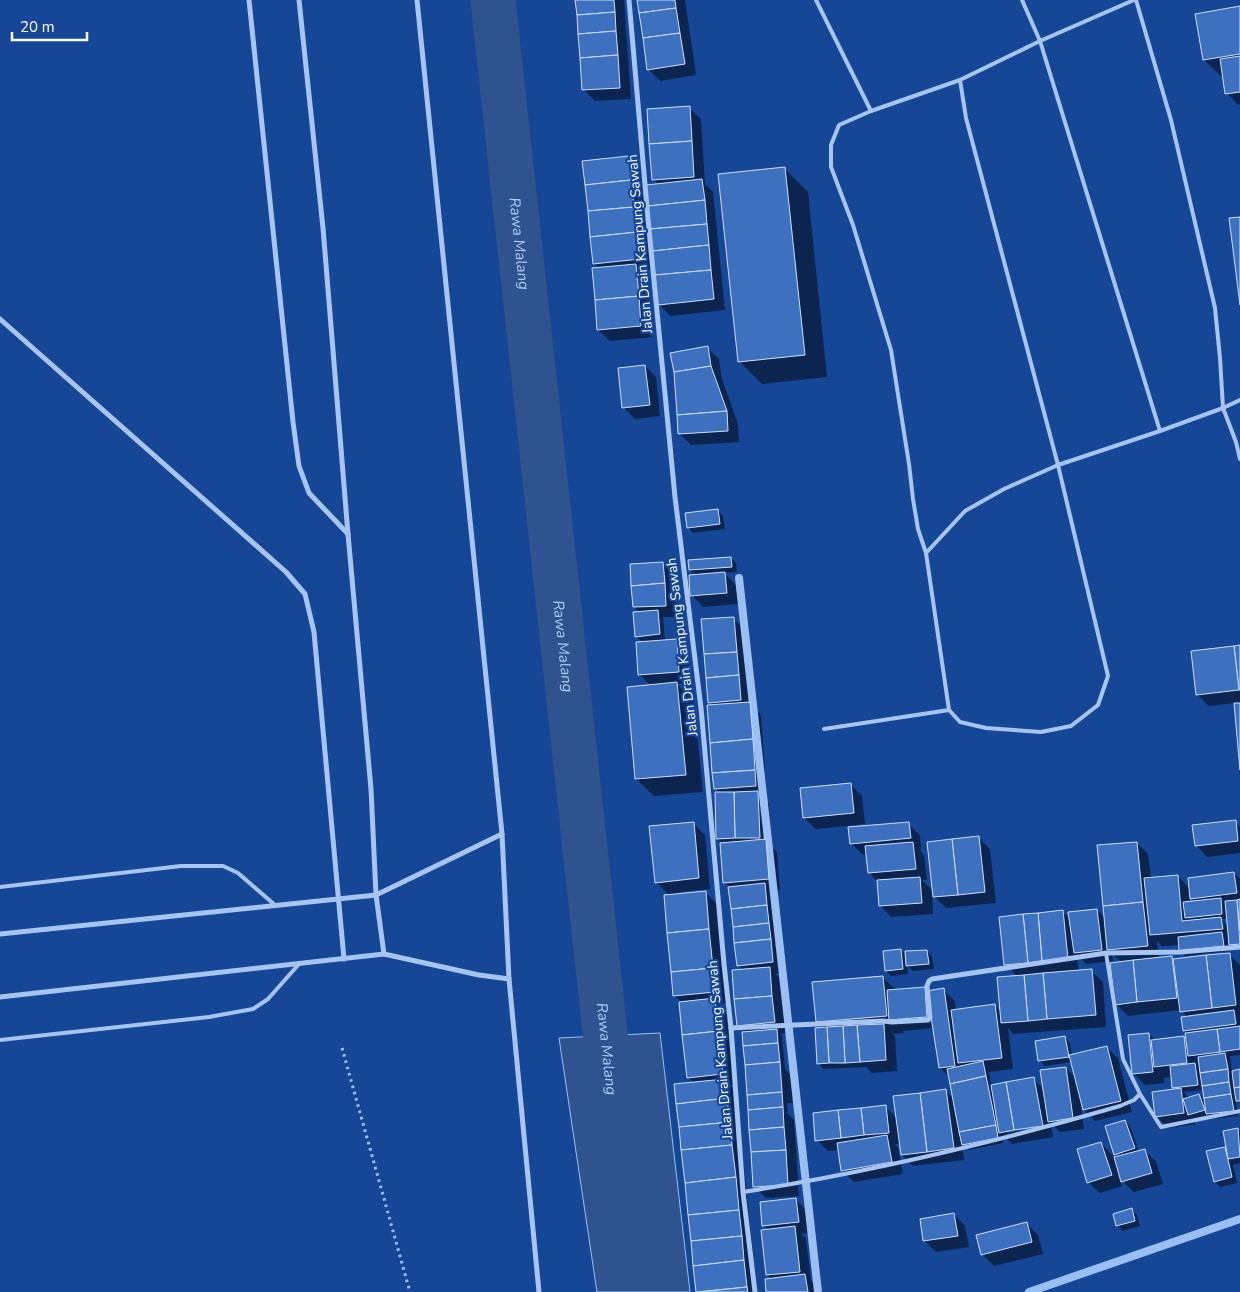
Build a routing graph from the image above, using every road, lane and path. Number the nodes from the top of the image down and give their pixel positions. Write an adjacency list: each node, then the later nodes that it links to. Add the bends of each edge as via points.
1 (250, 0): 17 (street, via 300,466 308,493)
2 (299, 0): 17 (street, via 323,228)
3 (417, 0): 21 (street)
4 (629, 0): 34 (street, Jalan Drain Kampung Sawah, via 673,477 701,708)
5 (816, 0): 10 (lane)
6 (1022, 0): 8 (lane)
7 (1135, 0): 8 (lane); 13 (lane, via 1171,120 1215,308)
8 (1040, 41): 9 (lane); 14 (lane)
9 (960, 80): 10 (lane); 16 (lane, via 966,118)
10 (871, 111): 18 (lane, via 838,125 831,145 831,167 853,225 891,350 918,529)
11 (0, 319): 24 (street, via 286,572 306,594 314,632)
12 (1240, 400): 13 (lane)
13 (1223, 408): 14 (lane); 15 (lane)
14 (1160, 432): 16 (lane)
15 (1240, 459)
16 (1058, 464): 18 (lane, via 965,511); 19 (lane, via 1108,676 1098,705 1071,726 1041,732 986,728 960,722)
17 (348, 534): 23 (street, via 371,789)
18 (926, 553): 19 (lane)
19 (950, 710): 20 (lane)
20 (824, 729)
21 (502, 834): 23 (street); 32 (street)
22 (0, 887): 25 (lane, via 181,866 222,866 238,873)
23 (376, 895): 24 (street); 29 (street)
24 (338, 899): 25 (street); 30 (street)
25 (276, 906): 26 (street)
26 (0, 934)
27 (1240, 947): 28 (street)
28 (1106, 953): 34 (street, via 932,979 927,986 928,1020); 37 (lane, via 1123,1059)
29 (384, 954): 30 (street); 32 (street)
30 (344, 959): 31 (street)
31 (299, 964): 33 (street); 35 (lane, via 268,999 253,1009 209,1017)
32 (509, 979): 41 (street)
33 (0, 997)
34 (731, 1028): 39 (street, Jalan Drain Kampung Sawah)
35 (0, 1040)
36 (342, 1048): 40 (path)
37 (1140, 1094): 38 (lane, via 1161,1127); 39 (lane, via 1120,1106 947,1152)
38 (1240, 1111)
39 (744, 1192): 42 (street, Jalan Drain Kampung Sawah)
40 (410, 1292)
41 (539, 1292)
42 (755, 1292)

